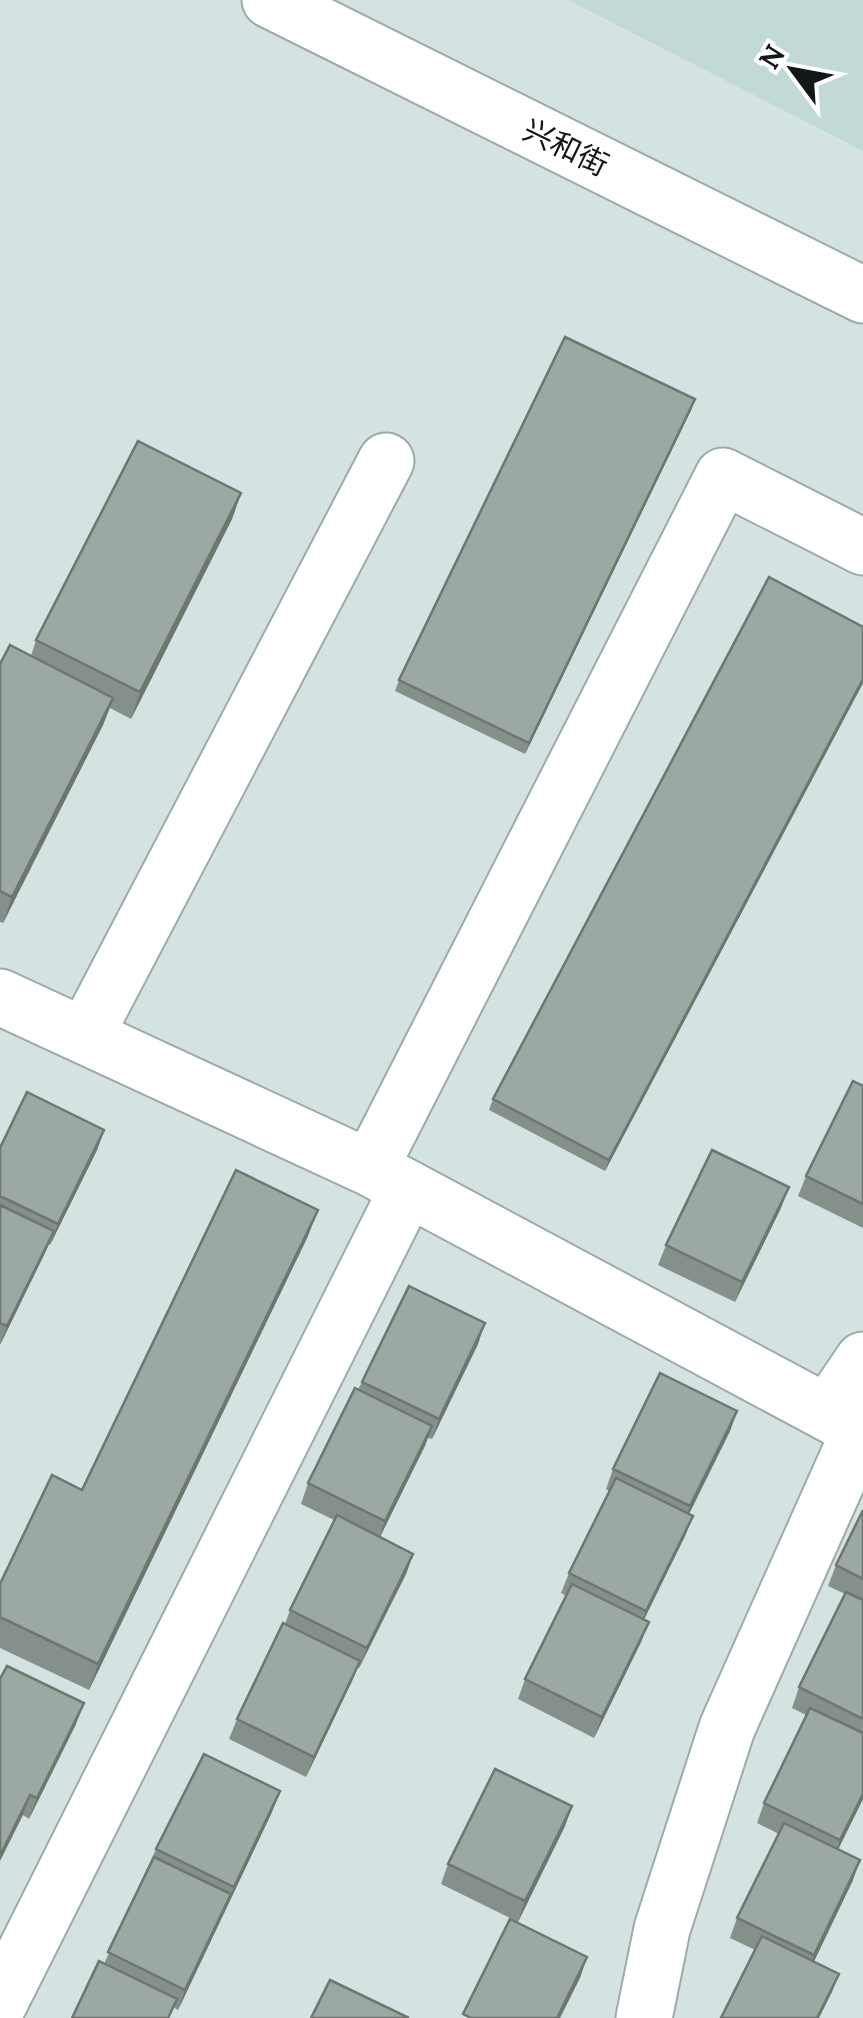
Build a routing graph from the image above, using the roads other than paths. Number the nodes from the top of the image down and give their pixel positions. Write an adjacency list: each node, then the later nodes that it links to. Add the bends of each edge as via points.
1 (270, 0): 2 (street, 兴和街)
2 (863, 295)
3 (386, 461): 6 (street)
4 (863, 547): 7 (street, via 723,476)
5 (0, 997): 6 (street)
6 (85, 1036): 7 (street)
7 (389, 1178): 9 (street); 10 (street)
8 (863, 1360): 9 (street)
9 (850, 1425): 11 (street, via 726,1728 662,1929)
10 (0, 2002)
11 (644, 2018)

